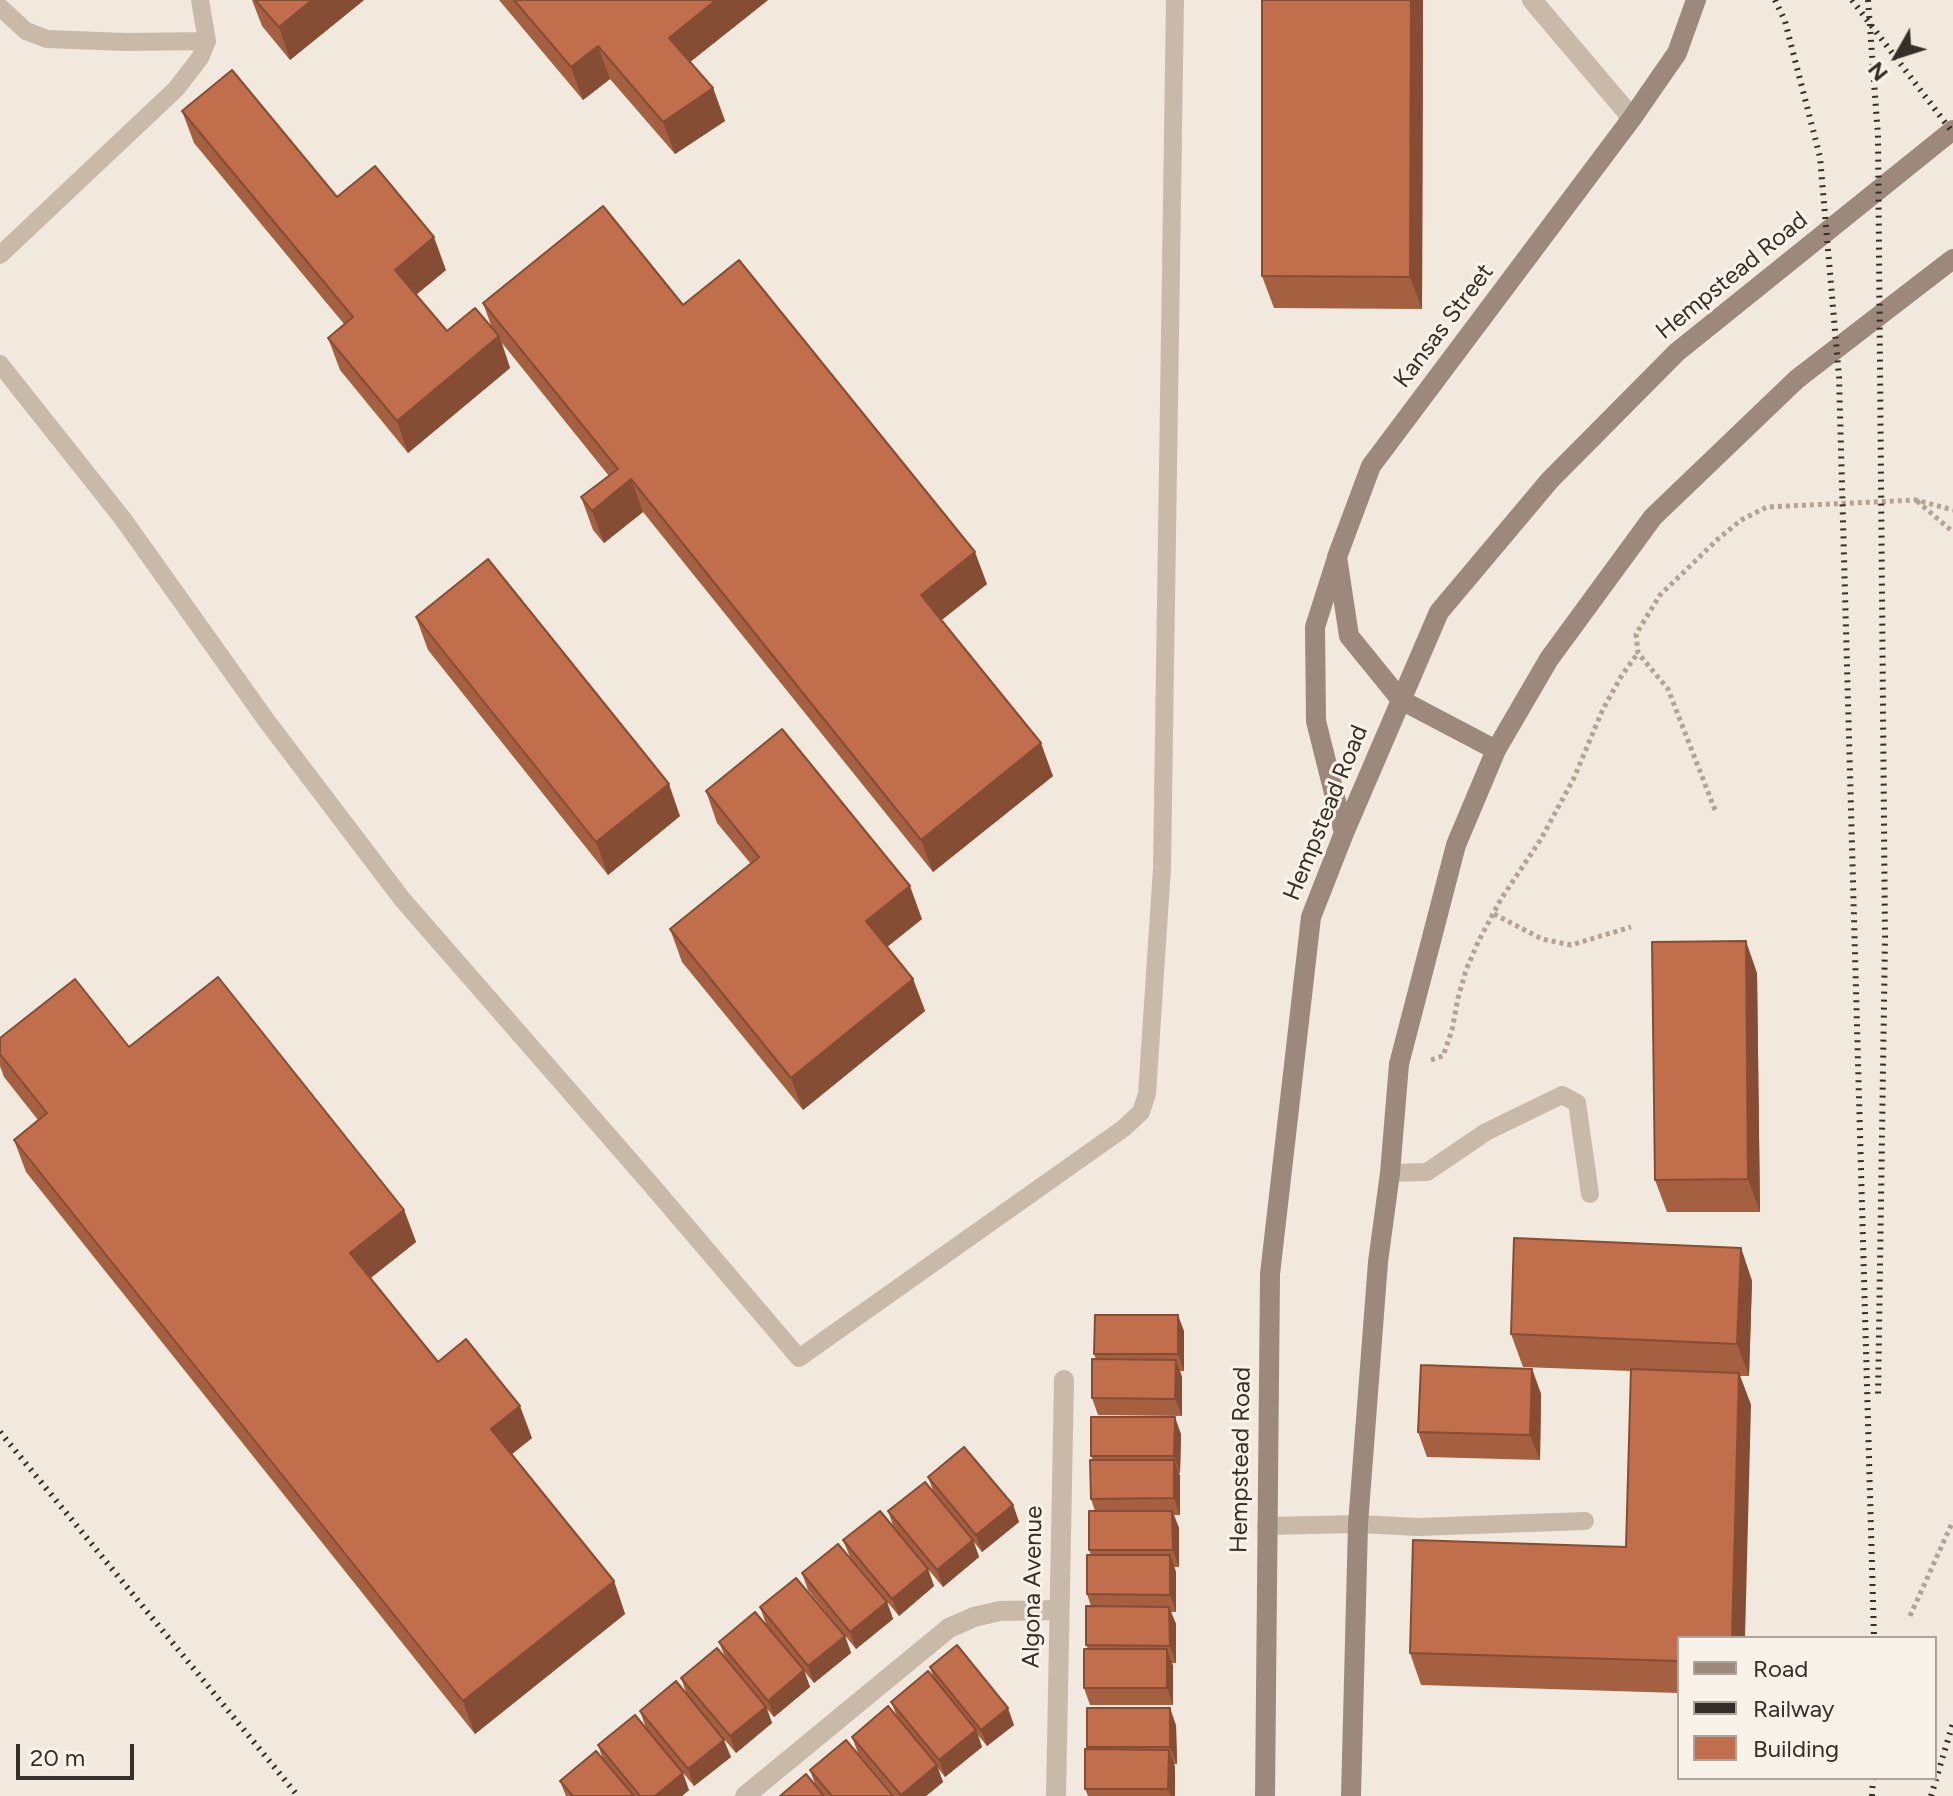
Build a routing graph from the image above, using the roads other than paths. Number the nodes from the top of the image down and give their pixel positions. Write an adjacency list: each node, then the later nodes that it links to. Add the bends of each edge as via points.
1 (200, 0): 6 (lane)
2 (1175, 0): 11 (lane, via 1162,868 1147,1094 1141,1112 1124,1128 799,1358 402,899 123,519)
3 (1532, 0): 7 (street)
4 (1696, 0): 7 (main road, Kansas Street, via 1677,53)
5 (4, 20): 6 (lane, via 47,39)
6 (207, 41): 9 (lane, via 176,89)
7 (1632, 118): 12 (main road, Kansas Street, via 1371,466)
8 (1953, 130): 13 (main road, Hempstead Road, via 1677,352 1550,480 1439,612)
9 (0, 255)
10 (1953, 259): 14 (main road, via 1797,379 1653,517 1549,659)
11 (0, 364)
12 (1337, 557): 13 (main road, Kansas Street, via 1349,636); 15 (main road, via 1315,627 1316,721)
13 (1401, 700): 14 (main road); 15 (main road, Hempstead Road)
14 (1496, 750): 16 (main road, via 1456,845 1399,1064)
15 (1344, 833): 21 (main road, Hempstead Road, via 1311,917 1270,1274)
16 (1390, 1173): 17 (lane, via 1427,1172 1486,1132 1562,1095 1577,1103); 20 (main road)
17 (1590, 1194)
18 (1064, 1380): 22 (street, Algona Avenue)
19 (1585, 1521): 20 (lane)
20 (1358, 1524): 21 (lane); 26 (main road)
21 (1266, 1526): 25 (main road, Hempstead Road)
22 (1058, 1610): 23 (street, via 1000,1611 949,1628); 24 (street, Algona Avenue)
23 (745, 1796)
24 (1056, 1796)
25 (1265, 1796)
26 (1351, 1796)

